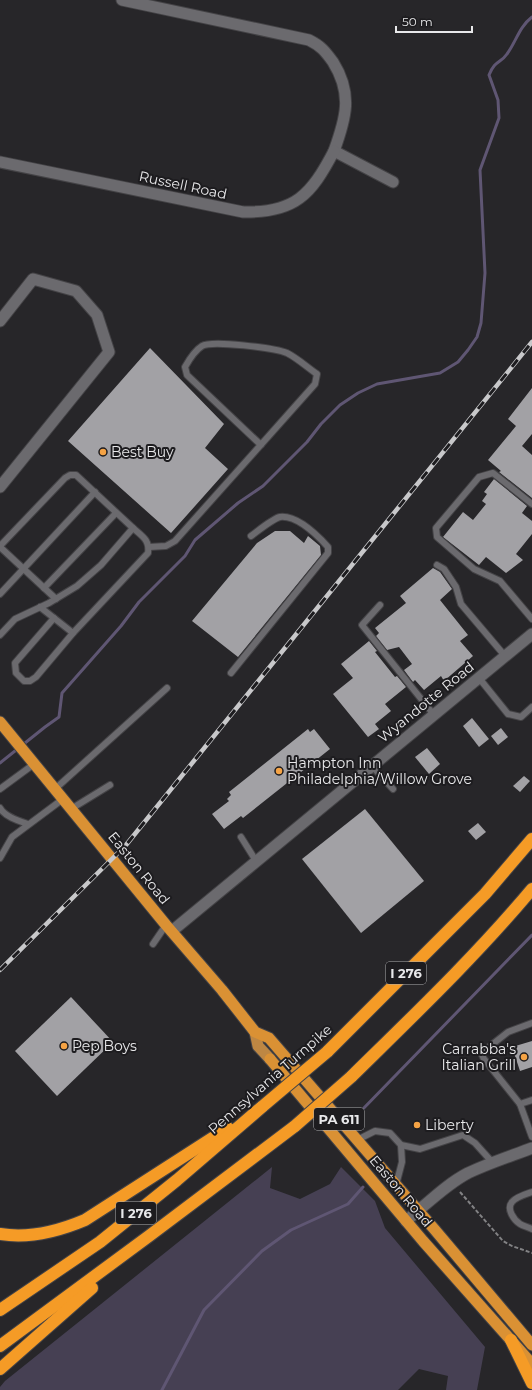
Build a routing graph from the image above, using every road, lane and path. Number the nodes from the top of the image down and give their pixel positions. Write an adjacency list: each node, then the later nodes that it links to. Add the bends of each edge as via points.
1 (122, 0): 2 (street, Russell Road, via 308,40 321,46 335,66 345,89 347,102 343,128)
2 (334, 151): 3 (street, Russell Road, via 323,174 302,197 290,205 261,213 243,212); 4 (street)
3 (0, 162)
4 (393, 182)
5 (0, 321): 7 (street, via 33,279 76,290 97,315 109,352)
6 (260, 445): 6 (lane, via 315,384 317,374 286,353 247,345 203,345 193,354 185,367 187,375); 14 (lane, via 174,541 166,546)
7 (0, 487)
8 (94, 492): 10 (lane); 13 (lane, via 76,475 70,475); 16 (lane)
9 (532, 504): 23 (lane, via 493,473 479,476 436,528 437,537 474,569 500,580)
10 (116, 513): 11 (lane); 17 (lane)
11 (133, 528): 14 (lane, via 147,541); 19 (lane, via 101,565 77,586)
12 (251, 536): 28 (lane, via 280,517 296,520 320,538 328,547 328,553)
13 (0, 546): 16 (lane)
14 (149, 547): 24 (lane, via 148,553)
15 (437, 565): 27 (lane, via 444,569 456,587 461,604)
16 (24, 569): 17 (lane); 18 (lane)
17 (44, 588): 19 (lane)
18 (0, 594)
19 (56, 599): 21 (lane)
20 (380, 605): 32 (lane, via 362,624)
21 (40, 608): 22 (lane); 26 (lane, via 15,619)
22 (54, 618): 24 (lane); 24 (lane, via 15,663 16,673 24,681 36,677)
23 (532, 619)
24 (73, 633)
25 (532, 634): 27 (street, Wyandotte Road)
26 (0, 635)
27 (505, 656): 29 (street, Wyandotte Road)
28 (231, 673)
29 (479, 678): 31 (lane, via 508,714 520,717); 32 (street, Wyandotte Road)
30 (167, 688): 38 (lane)
31 (532, 707)
32 (434, 715): 35 (street, Wyandotte Road)
33 (0, 722): 34 (highway, Easton Road / PA 611)
34 (34, 764): 37 (lane); 38 (highway, Easton Road / PA 611)
35 (372, 766): 39 (lane); 47 (street, Wyandotte Road)
36 (110, 785): 42 (lane)
37 (0, 788)
38 (55, 789): 40 (highway, Easton Road / PA 611)
39 (393, 789)
40 (63, 798): 42 (highway, Easton Road / PA 611); 43 (lane)
41 (0, 808): 43 (lane, via 2,812)
42 (71, 809): 49 (highway, Easton Road / PA 611)
43 (28, 824): 46 (lane, via 12,837)
44 (242, 837): 47 (lane)
45 (532, 839): 56 (highway, Pennsylvania Turnpike / I 276, bridge, via 485,894 327,1052)
46 (0, 858)
47 (256, 861): 49 (street, Wyandotte Road)
48 (532, 889): 69 (highway, I 276, bridge, via 457,972 350,1077 295,1126)
49 (169, 928): 50 (lane); 52 (highway, Easton Road / PA 611)
50 (153, 944)
51 (532, 1023): 55 (lane, via 508,1032 482,1055)
52 (255, 1032): 53 (main road, Easton Road / PA 611, via 258,1046); 58 (highway, Easton Road / PA 611, via 269,1038)
53 (270, 1059): 66 (highway, Easton Road / PA 611)
54 (532, 1100): 55 (lane)
55 (520, 1104): 57 (lane)
56 (263, 1106): 68 (highway, via 85,1220 32,1235); 71 (highway, Pennsylvania Turnpike / I 276, via 100,1242)
57 (532, 1137)
58 (357, 1140): 59 (lane, via 375,1131 390,1133); 62 (highway, Easton Road / PA 611)
59 (401, 1146): 61 (lane, via 420,1149 463,1135 475,1143); 62 (lane, via 402,1162)
60 (532, 1148): 61 (street)
61 (493, 1163): 65 (street, via 453,1183)
62 (396, 1185): 65 (highway, Easton Road / PA 611)
63 (460, 1192): 70 (path, via 503,1241)
64 (532, 1192): 67 (lane, via 514,1199 510,1208 520,1224)
65 (418, 1211): 66 (street); 73 (highway, Easton Road / PA 611)
66 (406, 1220): 72 (highway, Easton Road / PA 611)
67 (532, 1228)
68 (0, 1234)
69 (149, 1236): 74 (highway, I 276); 76 (highway)
70 (532, 1253)
71 (0, 1310)
72 (511, 1340): 75 (highway, Easton Road / PA 611); 77 (highway)
73 (532, 1345)
74 (0, 1346)
75 (532, 1364)
76 (0, 1369)
77 (532, 1383)

